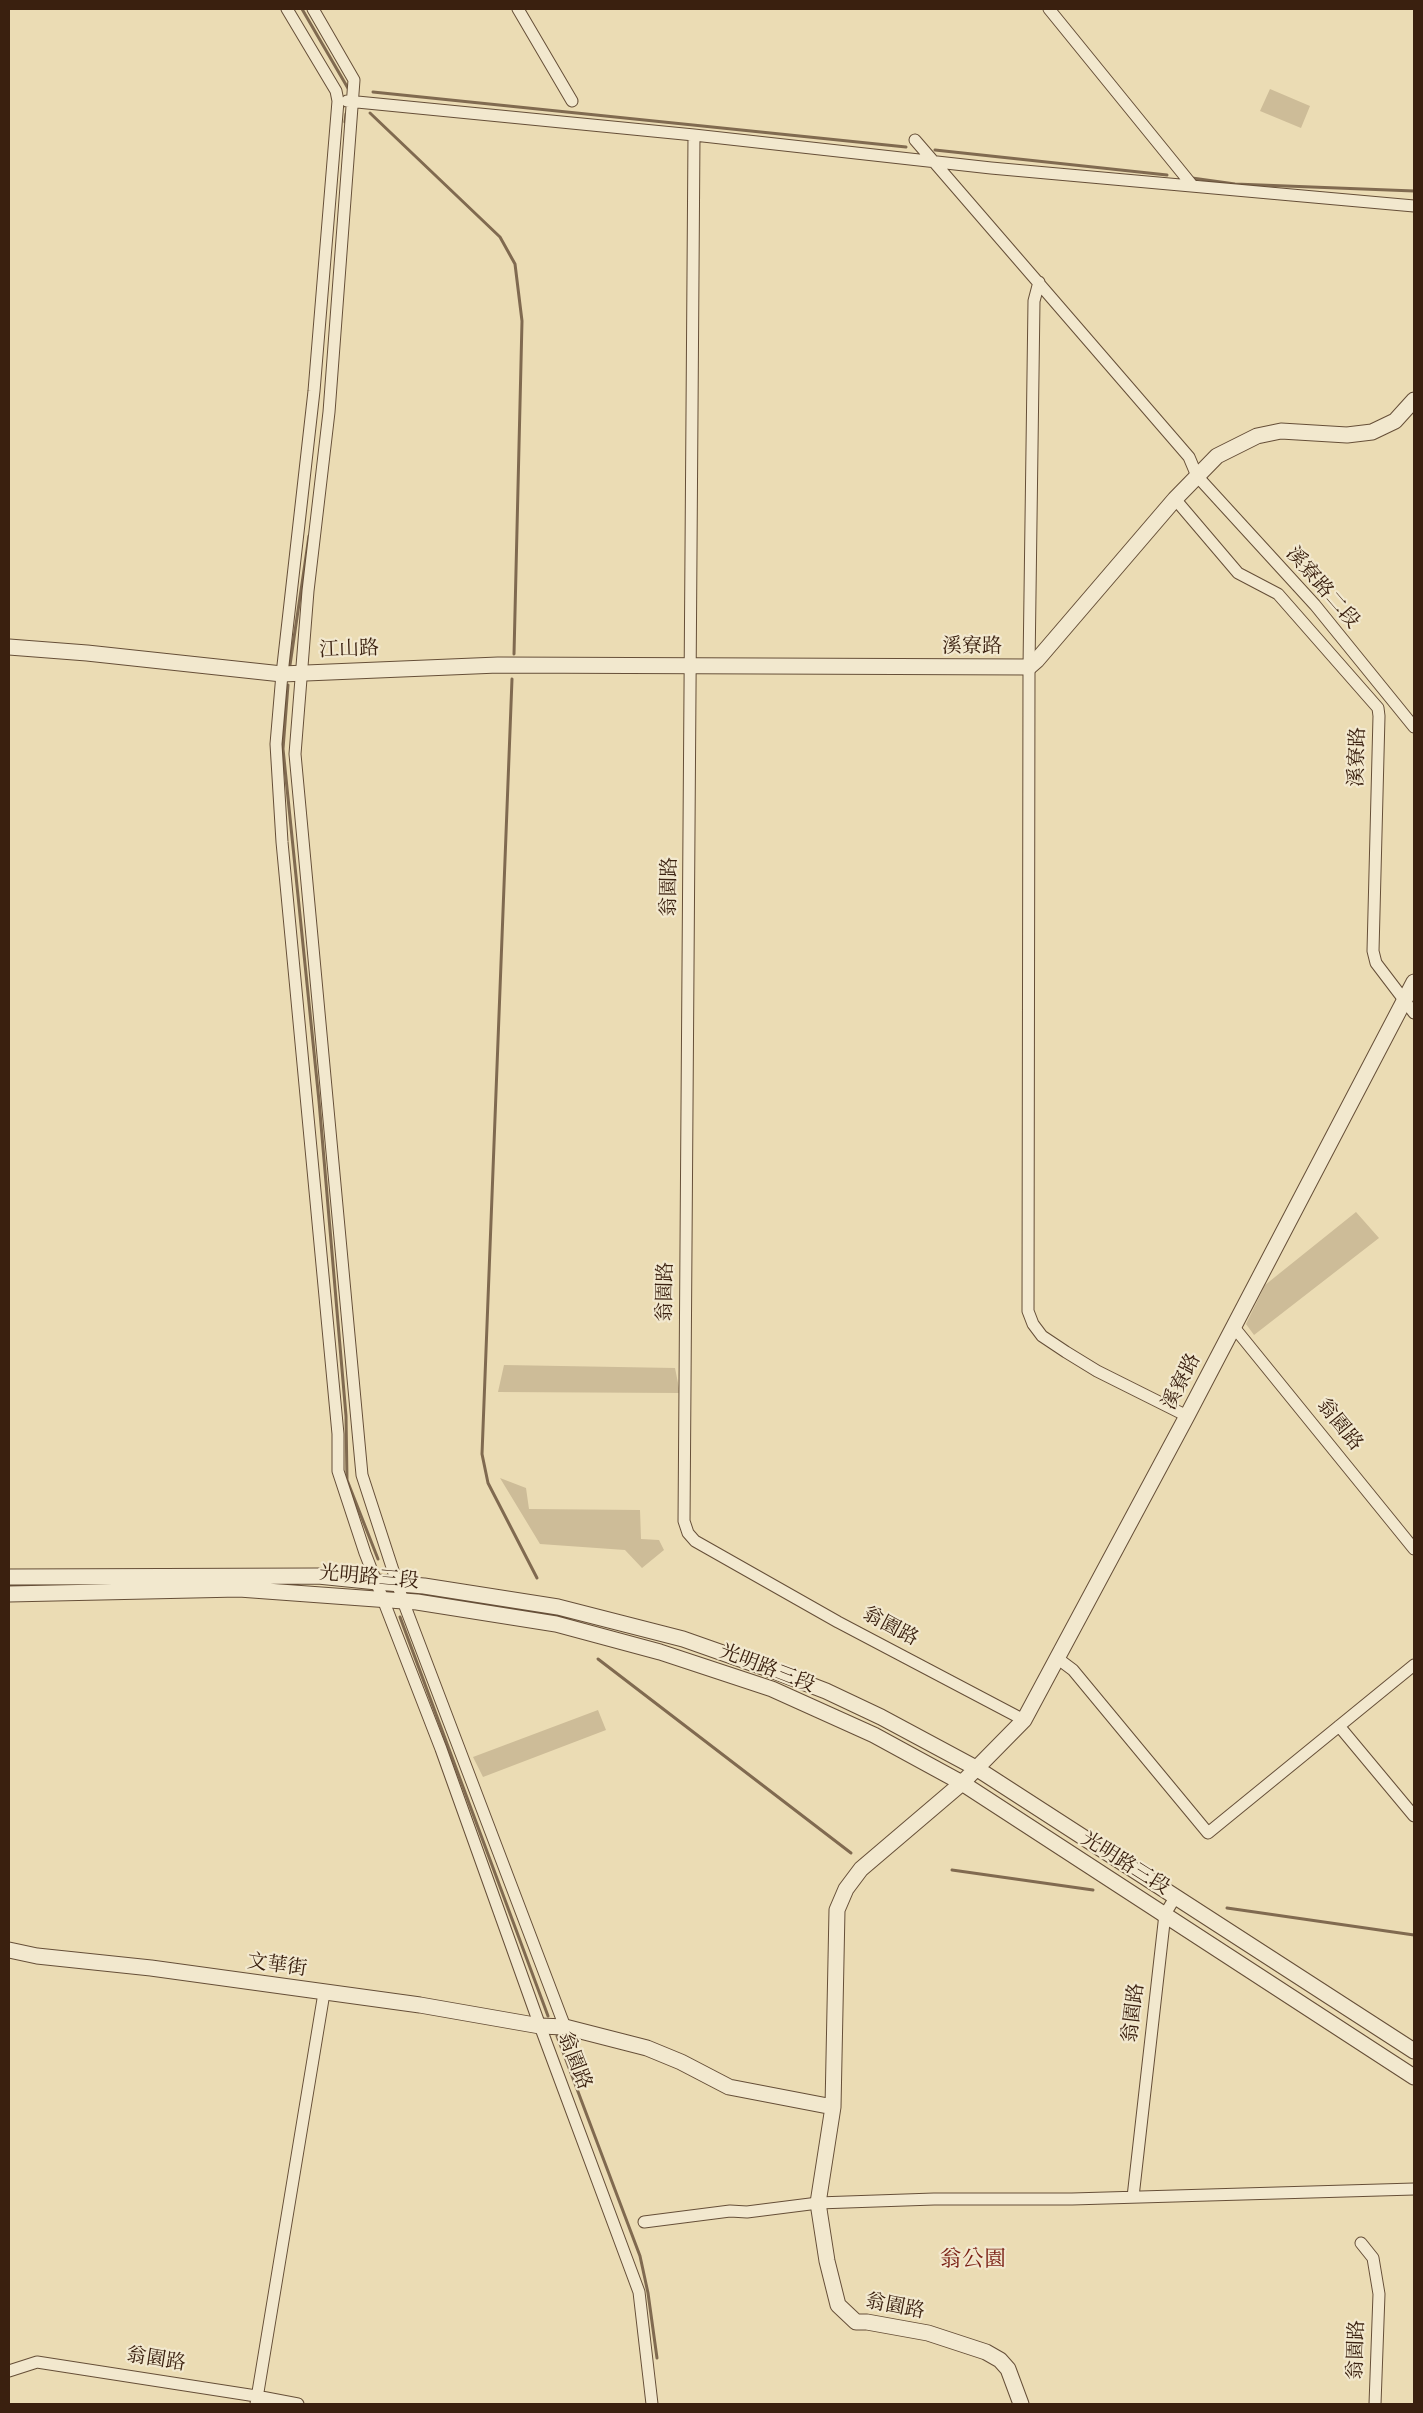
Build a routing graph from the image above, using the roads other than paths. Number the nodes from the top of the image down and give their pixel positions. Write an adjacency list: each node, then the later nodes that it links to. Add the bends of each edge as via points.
1 (287, 9): 6 (street, via 336,91)
2 (313, 9): 7 (street, via 354,80)
3 (518, 9): 5 (street)
4 (1049, 9): 11 (street)
5 (572, 100)
6 (338, 101): 7 (street); 21 (street, via 314,391)
7 (354, 102): 8 (street); 20 (street, via 329,412)
8 (694, 135): 10 (street); 18 (street, 翁園路)
9 (915, 140): 10 (street, 溪寮路二段)
10 (932, 160): 11 (street); 13 (street, 溪寮路二段)
11 (1192, 185): 12 (street)
12 (1414, 206)
13 (1039, 282): 15 (street, 溪寮路二段, via 1189,457); 19 (street, via 1034,301)
14 (1414, 400): 15 (street, 溪寮路, via 1395,421 1372,432 1347,435 1281,431 1257,436 1217,456)
15 (1198, 476): 16 (street, 溪寮路); 22 (street, 溪寮路二段, via 1314,605)
16 (1175, 499): 19 (street, 溪寮路); 24 (street, 溪寮路, via 1238,573 1278,594 1378,708 1373,951 1376,963)
17 (9, 647): 21 (street, 江山路)
18 (692, 665): 19 (street, 溪寮路); 20 (street, 江山路, via 498,665); 37 (street, 翁園路, via 684,1521 694,1541 838,1622)
19 (1029, 667): 27 (street, via 1028,1311 1042,1336 1066,1352)
20 (301, 672): 21 (street, 江山路); 31 (street, via 295,754 362,1475)
21 (282, 674): 30 (street, via 276,744 282,842 338,1434 338,1471)
22 (1414, 727)
23 (1414, 982): 24 (street, 溪寮路)
24 (1404, 1000): 25 (street, 溪寮路); 26 (street, 溪寮路)
25 (1414, 1012)
26 (1233, 1326): 27 (street, 溪寮路); 28 (street, 翁園路)
27 (1187, 1416): 35 (street, 溪寮路)
28 (1414, 1549)
29 (9, 1577): 30 (street, 光明路三段, via 318,1576)
30 (377, 1582): 31 (street, 光明路三段); 33 (street)
31 (397, 1584): 34 (street); 39 (street, 光明路三段, via 558,1607 683,1639 826,1691)
32 (9, 1594): 33 (street, 光明路三段, via 239,1589)
33 (384, 1599): 34 (street, 光明路三段); 46 (street)
34 (404, 1601): 40 (street, 光明路三段, via 556,1624 660,1652 772,1689 874,1735); 47 (street)
35 (1057, 1658): 37 (street, 溪寮路); 38 (street, via 1073,1670 1208,1833)
36 (1414, 1664): 38 (street)
37 (1024, 1720): 39 (street, 溪寮路)
38 (1339, 1726): 41 (street)
39 (976, 1768): 40 (street, 溪寮路); 42 (street, 光明路三段)
40 (962, 1783): 43 (street, 光明路三段); 50 (street, 翁園路, via 861,1869 837,1910)
41 (1414, 1816)
42 (1176, 1896): 43 (street, 翁園路); 48 (street, 光明路三段)
43 (1165, 1914): 49 (street, 光明路三段); 52 (street, 翁園路)
44 (9, 1950): 45 (street, 文華街)
45 (324, 1992): 46 (street, 文華街); 57 (street)
46 (540, 2026): 47 (street, 翁園路); 59 (street, 翁園路, via 639,2292)
47 (565, 2028): 50 (street, 翁園路, via 647,2048 729,2087)
48 (1414, 2051)
49 (1414, 2077)
50 (833, 2107): 53 (street, 翁園路)
51 (1414, 2189): 52 (street)
52 (1133, 2198): 53 (street)
53 (818, 2202): 54 (street); 60 (street, 翁園路, via 827,2261 838,2305 844,2311 856,2322 928,2333 986,2352 1008,2368)
54 (644, 2222)
55 (1361, 2242): 61 (street, 翁園路, via 1373,2258 1379,2294)
56 (9, 2371): 57 (street, 翁園路, via 37,2362)
57 (256, 2400): 58 (street, 翁園路)
58 (298, 2404)
59 (652, 2404)
60 (1021, 2404)
61 (1375, 2404)

